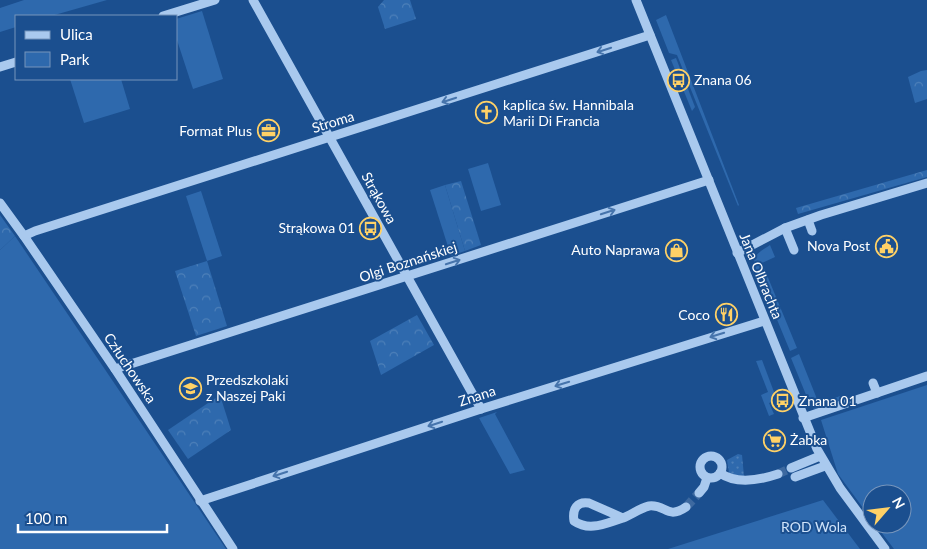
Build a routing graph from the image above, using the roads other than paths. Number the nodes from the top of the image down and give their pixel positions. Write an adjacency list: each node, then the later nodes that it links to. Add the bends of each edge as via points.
1 (215, 0): 4 (street)
2 (253, 0): 8 (street, Strąkowa)
3 (636, 0): 5 (street, Jana Olbrachta)
4 (166, 15)
5 (650, 35): 8 (street, Stroma, one-way to 8); 9 (street, Jana Olbrachta)
6 (15, 62): 7 (street)
7 (0, 67)
8 (330, 137): 15 (street, Stroma); 18 (street, Strąkowa)
9 (709, 180): 17 (street, Jana Olbrachta); 18 (street, Olgi Boznańskiej, one-way to 9)
10 (927, 183): 12 (street)
11 (0, 203): 15 (street, Człuchowska)
12 (808, 220): 13 (street); 14 (street)
13 (785, 228): 16 (street); 17 (street)
14 (812, 231)
15 (24, 236): 20 (street, Człuchowska)
16 (794, 250)
17 (737, 253): 19 (street, Jana Olbrachta)
18 (407, 276): 20 (street, Olgi Boznańskiej); 24 (street, Strąkowa)
19 (764, 321): 24 (street, Znana, one-way to 24); 25 (street, Jana Olbrachta)
20 (115, 370): 32 (street, Człuchowska)
21 (927, 376): 23 (street)
22 (873, 383): 23 (street)
23 (877, 393): 25 (street, via 846,398)
24 (481, 409): 32 (street, Znana, one-way to 32)
25 (803, 418): 26 (street, Jana Olbrachta)
26 (820, 456): 27 (street, Jana Olbrachta); 27 (street, via 793,473)
27 (825, 466): 36 (street, Jana Olbrachta)
28 (720, 473): 29 (street, via 726,477 760,480); 30 (street, via 714,479); 30 (street, via 723,468 717,457 705,456 700,466)
29 (778, 474)
30 (707, 478): 31 (street)
31 (699, 493)
32 (200, 501): 35 (street, Człuchowska)
33 (686, 507): 34 (street, via 670,514 650,506)
34 (623, 518): 34 (street, via 584,502 572,513 574,521 582,526 595,527)
35 (233, 549)
36 (885, 549)

